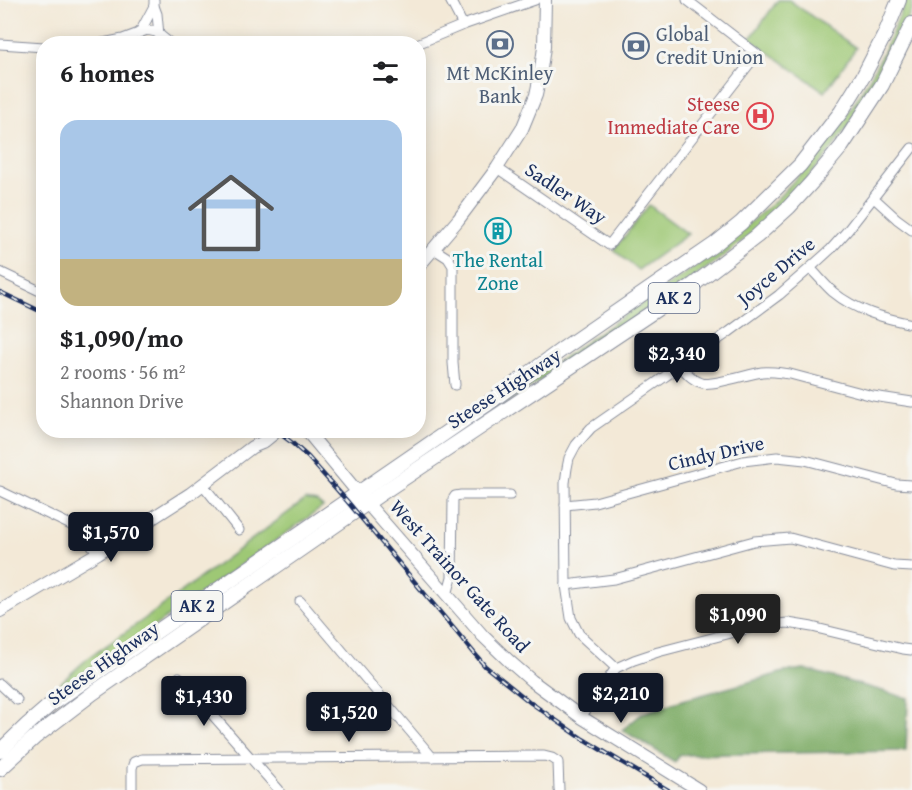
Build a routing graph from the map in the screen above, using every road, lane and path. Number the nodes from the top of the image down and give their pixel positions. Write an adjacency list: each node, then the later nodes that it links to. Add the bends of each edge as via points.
1 (450, 0): 8 (street)
2 (535, 0): 8 (street)
3 (545, 0): 18 (main road, via 544,48 536,95 522,129)
4 (687, 0): 18 (street, Sadler Way, via 757,54 609,245)
5 (899, 0): 40 (highway, Steese Highway / AK 2, via 864,75 840,112 800,165 741,223 564,348)
6 (154, 3): 9 (street); 13 (street)
7 (912, 24): 40 (highway, Steese Highway / AK 2, via 882,85 842,146 789,207 757,236 641,321)
8 (463, 25): 14 (street)
9 (139, 33): 10 (street); 11 (street); 12 (street, via 147,30)
10 (131, 36)
11 (136, 36)
12 (158, 36)
13 (160, 36)
14 (426, 40)
15 (0, 44): 16 (street)
16 (36, 46)
17 (912, 148): 19 (street, Joyce Drive)
18 (497, 168): 21 (main road)
19 (874, 198): 20 (street); 23 (street, Joyce Drive)
20 (912, 230)
21 (434, 249): 22 (main road); 28 (street, via 453,266)
22 (426, 258)
23 (810, 268): 26 (street, via 855,308); 27 (street, Joyce Drive)
24 (0, 272): 25 (street)
25 (36, 289)
26 (912, 324)
27 (680, 366): 29 (street, via 702,383 762,372 779,373); 41 (street, Joyce Drive, via 591,428 576,445 569,458)
28 (455, 385)
29 (912, 402)
30 (256, 438): 34 (main road)
31 (269, 438): 34 (main road)
32 (304, 438): 35 (main road, West Trainor Gate Road)
33 (313, 438): 35 (main road, West Trainor Gate Road)
34 (252, 447): 36 (main road)
35 (324, 454): 40 (main road, West Trainor Gate Road)
36 (202, 485): 42 (street); 43 (main road)
37 (912, 486): 41 (street, Cindy Drive, via 777,457 743,461 595,502)
38 (0, 491): 43 (street, via 79,529)
39 (510, 495): 46 (street, via 461,495 453,499 452,577)
40 (363, 499): 46 (main road, West Trainor Gate Road); 55 (highway, Steese Highway / AK 2, via 50,705); 58 (highway, Steese Highway / AK 2, via 73,707)
41 (565, 505): 45 (street, Joyce Drive)
42 (239, 530)
43 (98, 554): 48 (main road)
44 (912, 567): 45 (street, via 894,566 790,538 770,539 615,579)
45 (566, 585): 50 (street, Joyce Drive, via 571,618 579,634)
46 (447, 595): 54 (main road, West Trainor Gate Road, via 509,661)
47 (300, 601): 56 (street)
48 (0, 611)
49 (912, 649): 50 (street, via 788,623 658,652)
50 (616, 668): 54 (street)
51 (179, 677): 57 (street)
52 (0, 684): 53 (street)
53 (16, 700)
54 (581, 717): 62 (main road, West Trainor Gate Road)
55 (0, 751)
56 (432, 757): 57 (street); 61 (street, via 552,758 558,762)
57 (251, 758): 59 (street, via 142,759 134,762 132,768); 60 (street)
58 (0, 769)
59 (132, 790)
60 (279, 790)
61 (559, 790)
62 (699, 790)

